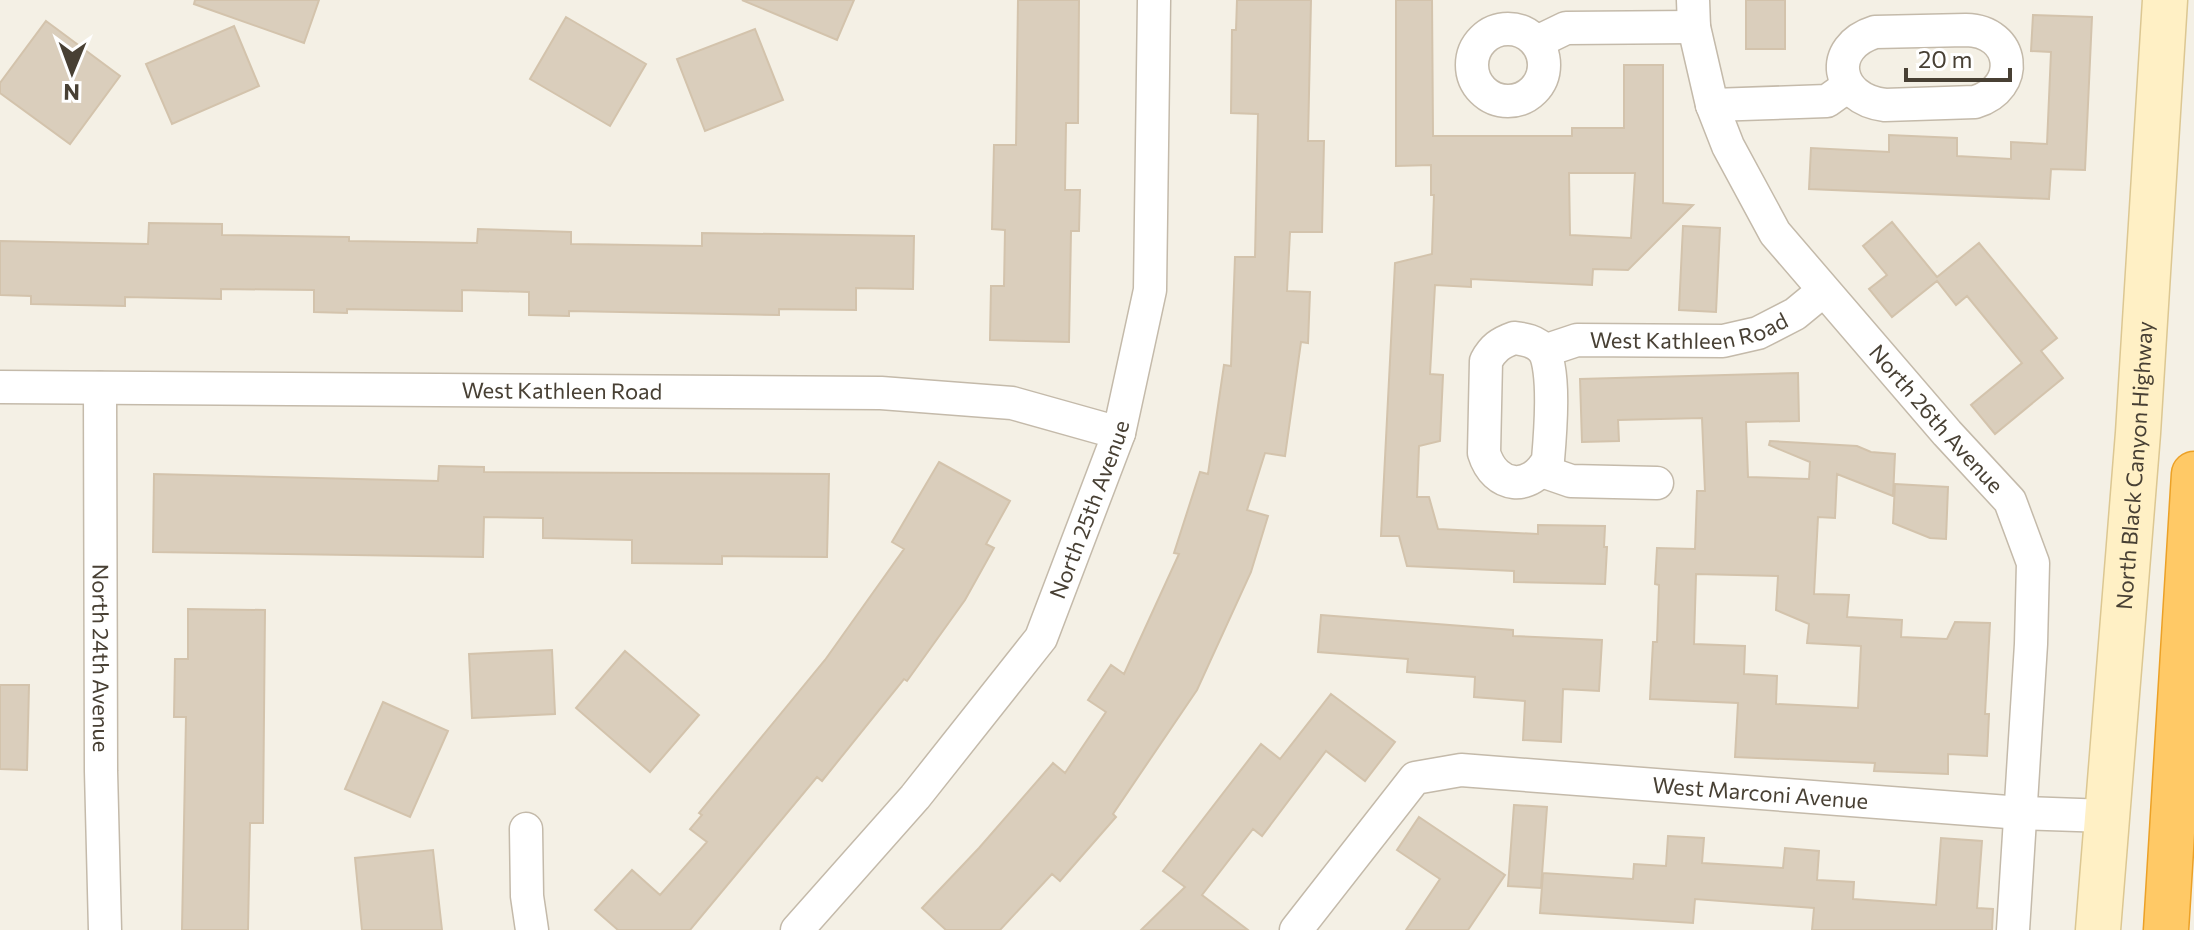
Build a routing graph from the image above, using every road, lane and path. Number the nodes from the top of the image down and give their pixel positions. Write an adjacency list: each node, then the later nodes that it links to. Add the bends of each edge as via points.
1 (1154, 0): 11 (street, North 25th Avenue, via 1150,290)
2 (2165, 0): 16 (main road, North Black Canyon Highway)
3 (1694, 14): 4 (street, via 1566,28); 6 (street, North 26th Avenue)
4 (1537, 42)
5 (1848, 86): 5 (street, via 1870,103 1975,102 2000,88 2007,61 1993,37 1980,30 1875,32 1862,36 1844,59); 6 (street, via 1827,101)
6 (1712, 105): 7 (street, North 26th Avenue, via 1775,233)
7 (1823, 291): 8 (street, West Kathleen Road, via 1795,314 1758,333 1723,341 1577,340); 15 (street, North 26th Avenue, via 2010,501 2015,513 2033,563)
8 (1544, 351): 12 (street, via 1550,367 1549,447); 12 (street, via 1527,340 1502,342 1492,350 1484,374 1488,465 1507,481 1520,483)
9 (0, 387): 10 (street, West Kathleen Road)
10 (100, 388): 11 (street, West Kathleen Road, via 881,393 1012,403); 18 (street, North 24th Avenue)
11 (1119, 433): 20 (street, North 25th Avenue, via 1041,638 915,797)
12 (1542, 471): 14 (street, via 1571,481)
13 (2194, 474): 24 (highway)
14 (1657, 483)
15 (2021, 813): 16 (street, West Marconi Avenue); 21 (street, West Marconi Avenue, via 1461,770 1415,778); 22 (street, North 26th Avenue)
16 (2107, 816): 23 (main road, North Black Canyon Highway)
17 (526, 829): 19 (street)
18 (105, 930)
19 (532, 930)
20 (797, 930)
21 (1296, 930)
22 (2013, 930)
23 (2098, 930)
24 (2166, 930)

